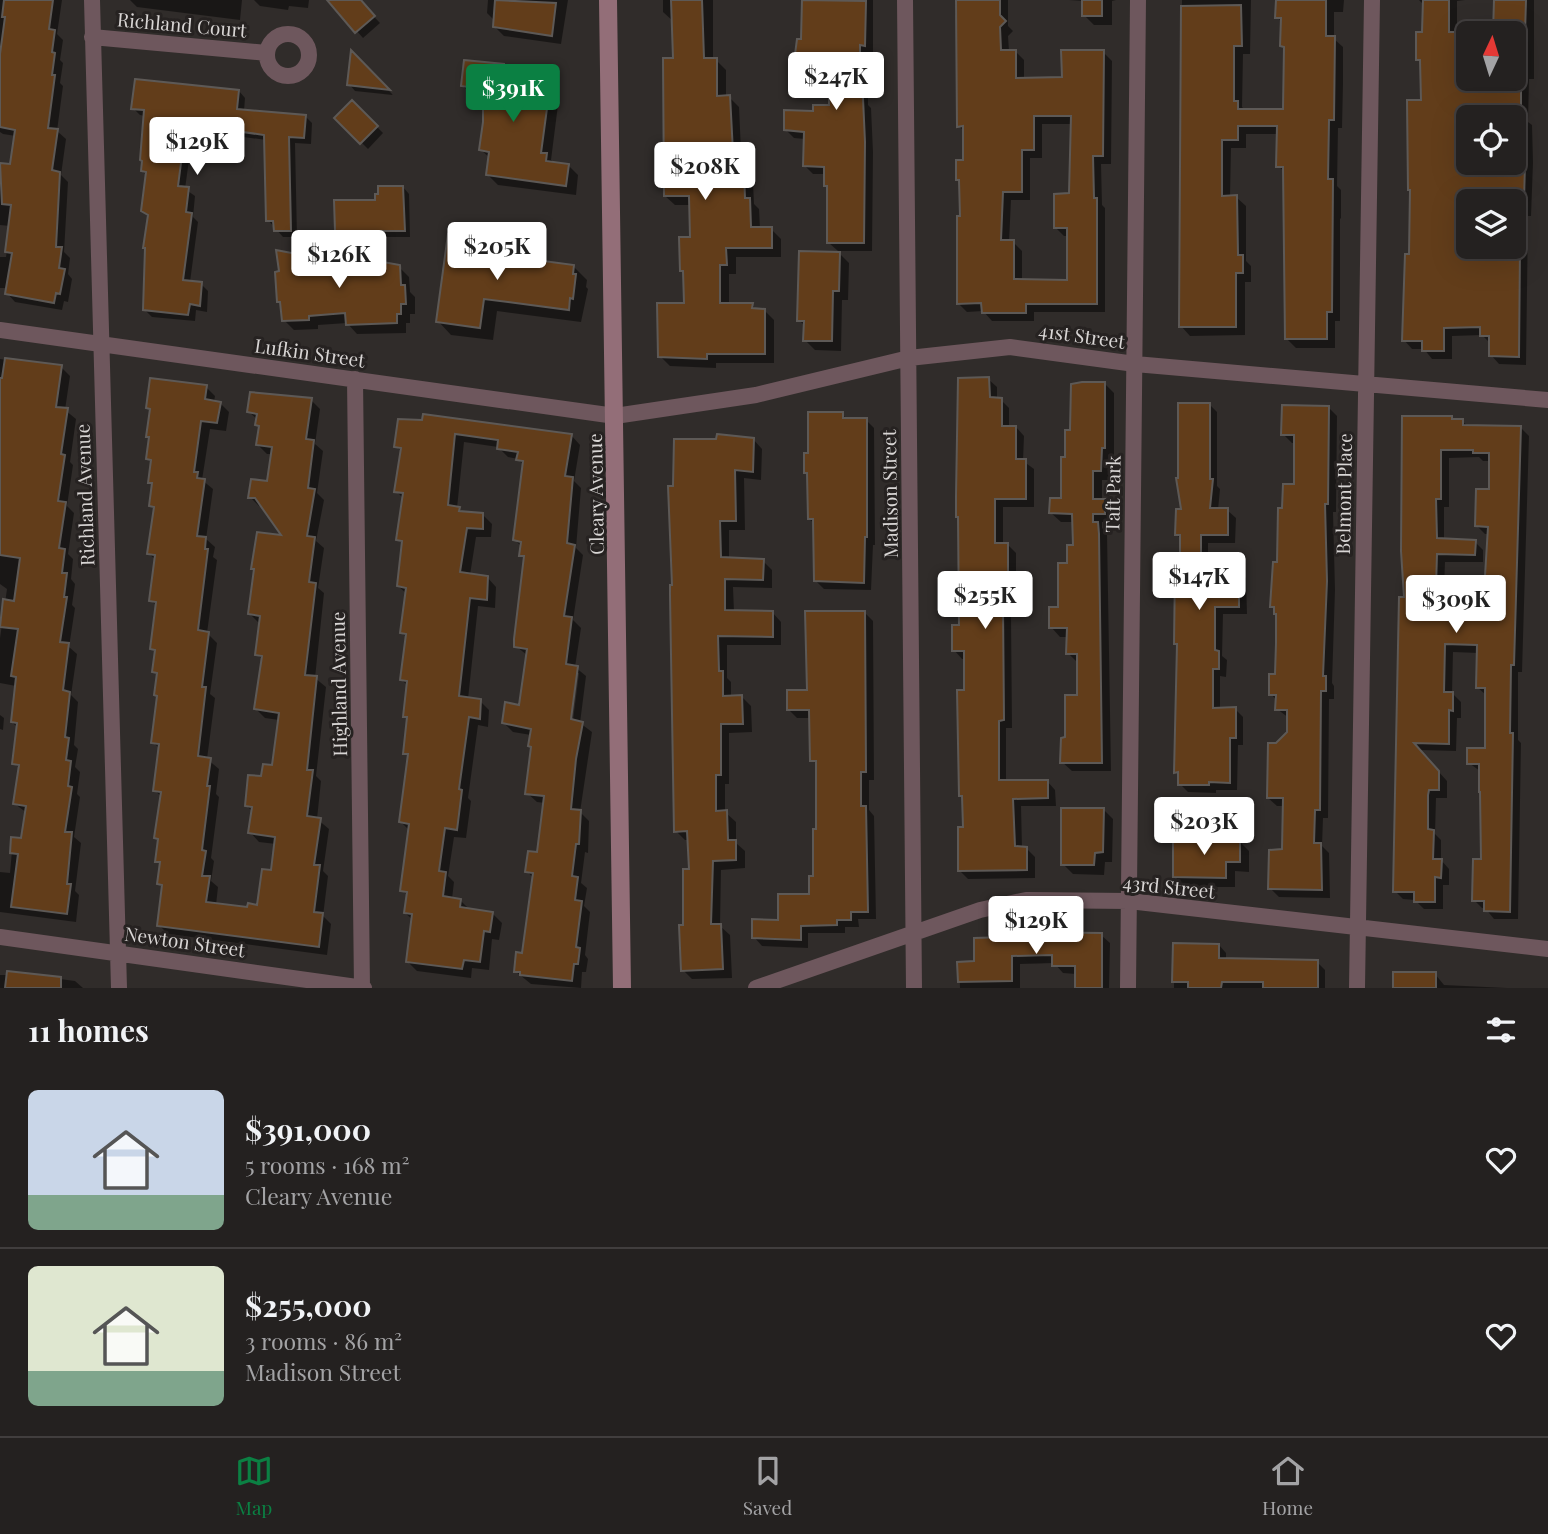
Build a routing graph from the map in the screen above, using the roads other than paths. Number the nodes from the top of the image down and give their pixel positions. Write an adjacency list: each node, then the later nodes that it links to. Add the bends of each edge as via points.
1 (92, 0): 6 (street, Richland Avenue)
2 (608, 0): 15 (street, Cleary Avenue)
3 (905, 0): 10 (street, Madison Street)
4 (1138, 0): 11 (street, Taft Park)
5 (1372, 0): 13 (street, Belmont Place)
6 (92, 37): 7 (street, Richland Court); 9 (street, Richland Avenue)
7 (267, 53)
8 (0, 330): 9 (street, Lufkin Street)
9 (101, 344): 12 (street, Lufkin Street); 21 (street, Richland Avenue)
10 (909, 358): 11 (street, 41st Street, via 1010,347); 15 (street, 41st Street, via 756,395); 18 (street, Madison Street)
11 (1135, 364): 13 (street, 41st Street); 16 (street, Taft Park)
12 (355, 379): 15 (street, Lufkin Street); 23 (street, Highland Avenue)
13 (1366, 385): 14 (street, 41st Street); 17 (street, Belmont Place)
14 (1548, 400)
15 (615, 416): 24 (street, Cleary Avenue)
16 (1129, 901): 17 (street, 43rd Street); 18 (street, 43rd Street, via 1026,900); 27 (street, Taft Park)
17 (1358, 928): 20 (street, 43rd Street); 28 (street, Belmont Place)
18 (915, 931): 25 (street, 43rd Street); 26 (street, Madison Street)
19 (0, 937): 21 (street, Newton Street)
20 (1548, 949)
21 (118, 953): 22 (street, Richland Avenue); 23 (street, Newton Street)
22 (119, 988)
23 (363, 988)
24 (622, 988)
25 (756, 988)
26 (914, 988)
27 (1128, 988)
28 (1357, 988)

